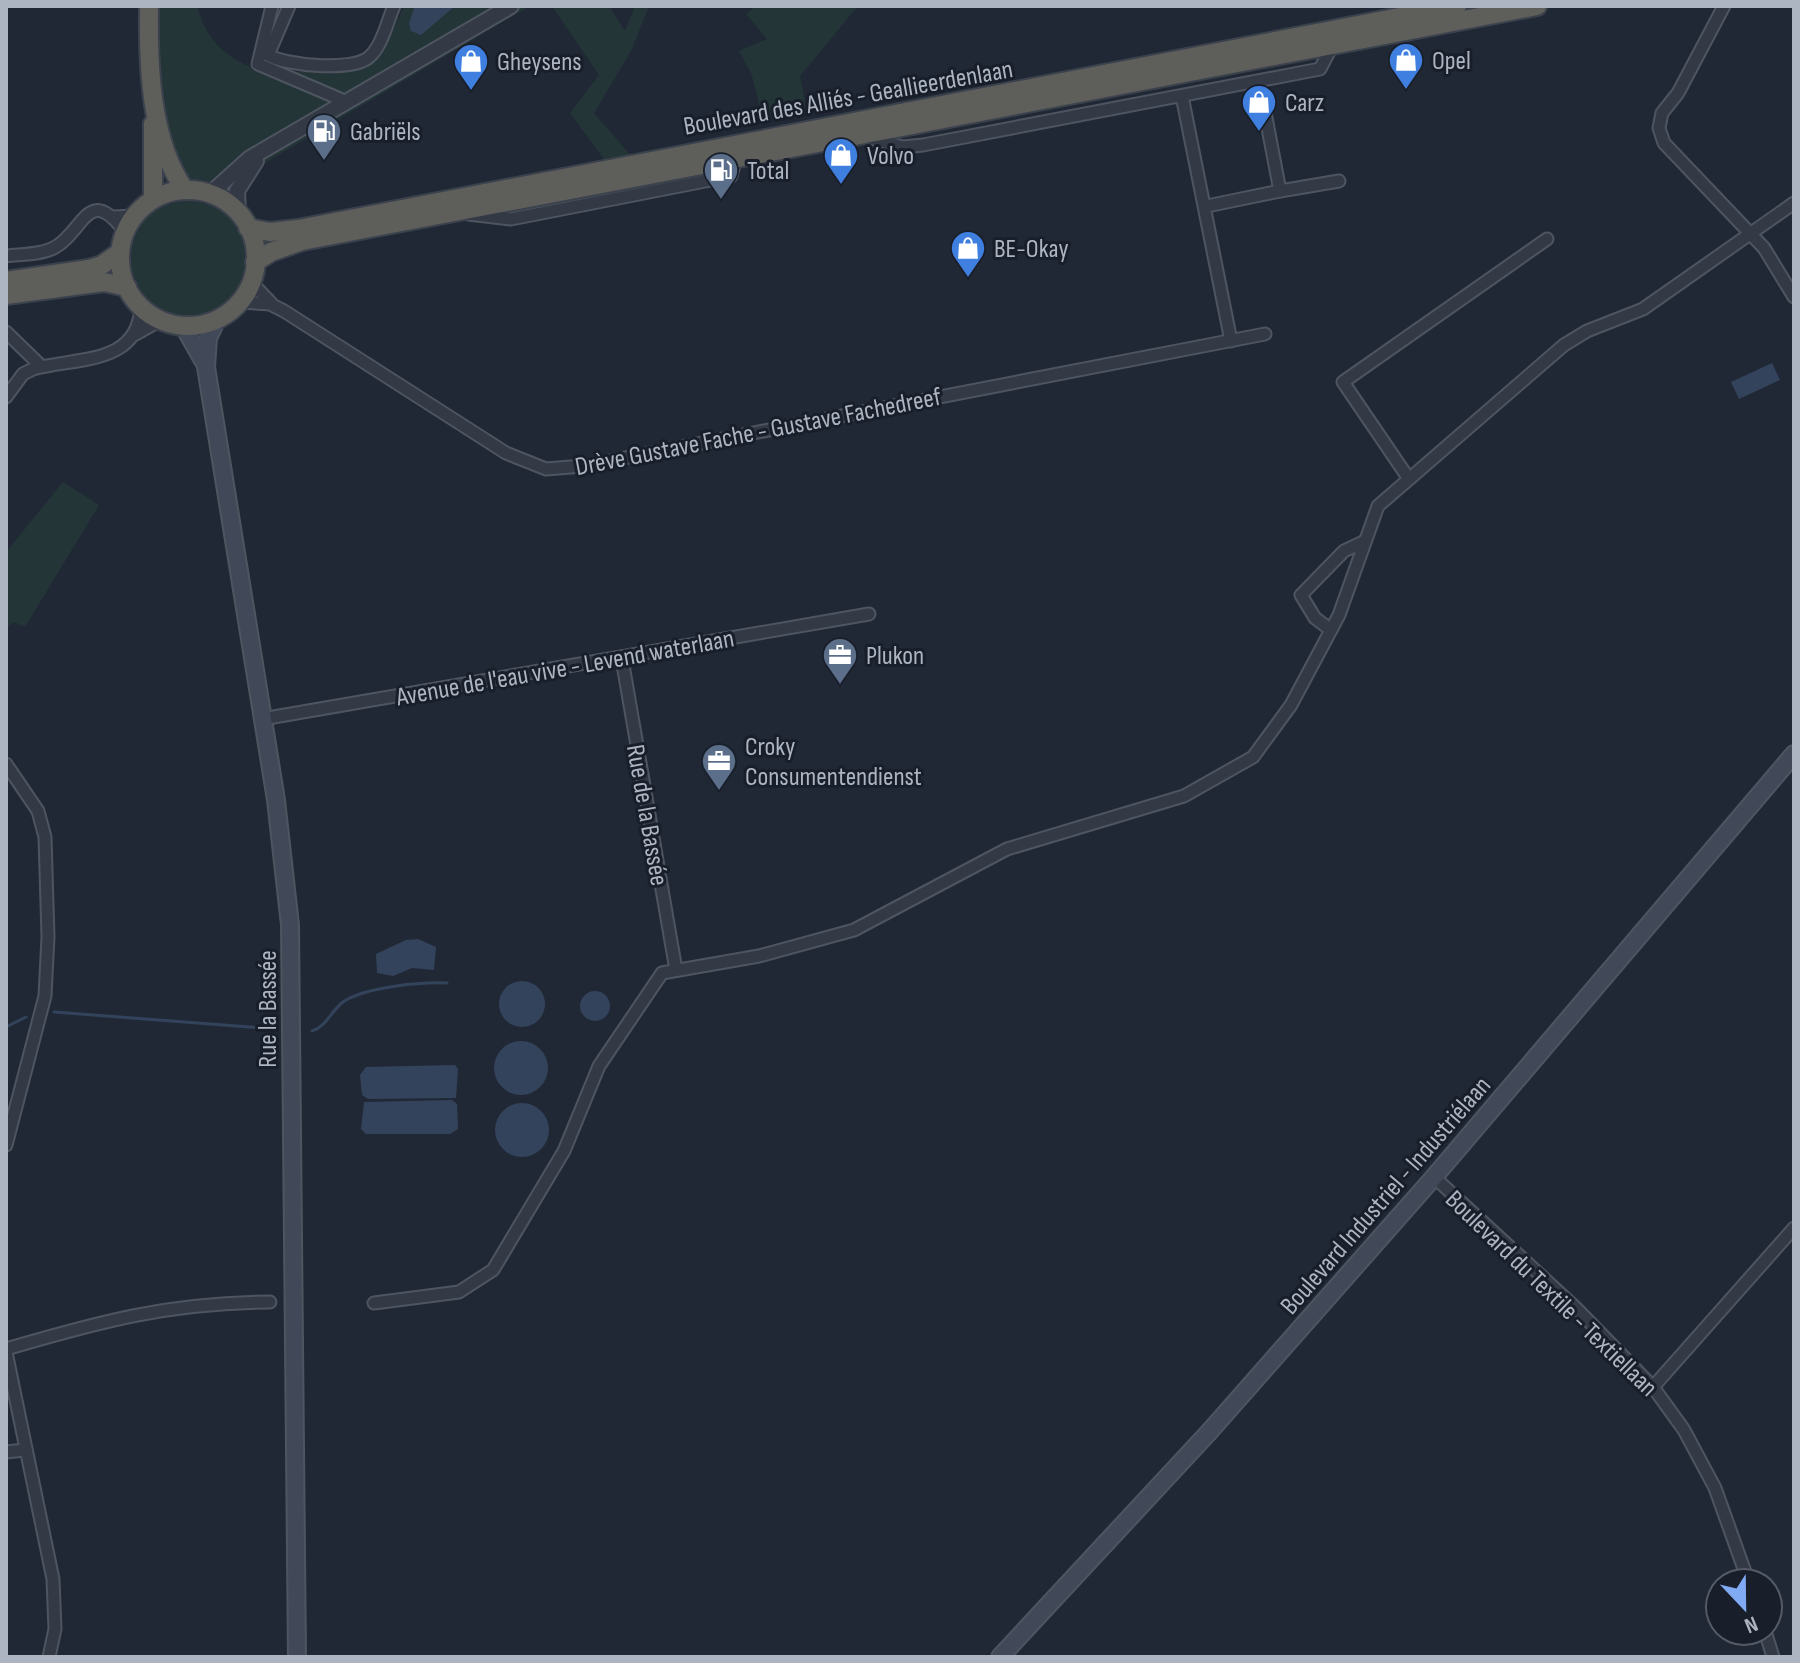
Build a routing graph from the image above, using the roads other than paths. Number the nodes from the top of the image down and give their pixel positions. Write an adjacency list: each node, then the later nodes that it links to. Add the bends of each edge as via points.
1 (149, 6): 15 (highway)
2 (272, 6): 12 (street)
3 (289, 6): 12 (street)
4 (394, 6): 12 (street, via 377,47 362,61 291,64)
5 (492, 6): 10 (street)
6 (511, 6): 10 (street)
7 (1457, 6): 28 (highway, Boulevard des Alliés - Geallieerdenlaan, via 298,229)
8 (1537, 6): 11 (highway, Boulevard des Alliés - Geallieerdenlaan)
9 (1724, 6): 29 (street, via 1662,113 1659,128 1664,143)
10 (483, 25): 16 (street)
11 (1332, 46): 13 (street, via 1320,69); 17 (highway, Boulevard des Alliés - Geallieerdenlaan)
12 (264, 55): 16 (street, via 258,64 340,99)
13 (1259, 81): 14 (street); 21 (street)
14 (1182, 96): 17 (street, via 923,145 903,147); 25 (street)
15 (155, 101): 20 (highway, via 169,160); 23 (highway)
16 (342, 106): 18 (street)
17 (863, 136): 35 (highway, Boulevard des Alliés - Geallieerdenlaan, via 291,244)
18 (268, 150): 22 (street, via 250,158); 26 (street, via 241,181)
19 (1339, 181): 21 (street)
20 (185, 190): 22 (highway); 23 (highway)
21 (1280, 191): 25 (street)
22 (210, 194): 26 (highway)
23 (153, 199): 27 (highway)
24 (1794, 203): 29 (street)
25 (1207, 206): 50 (street)
26 (238, 212): 28 (highway)
27 (124, 221): 32 (highway); 33 (street, via 104,212 90,213 53,249)
28 (248, 228): 35 (highway)
29 (1749, 232): 40 (street, via 1777,265); 54 (street, via 1643,309 1564,345)
30 (1547, 239): 31 (street)
31 (1535, 248): 34 (street); 54 (street, via 1343,382)
32 (120, 252): 36 (highway, via 89,269); 38 (highway)
33 (6, 256)
34 (1543, 259)
35 (255, 262): 37 (highway)
36 (6, 281)
37 (251, 282): 41 (highway); 43 (street, Drève Gustave Fache - Gustave Fachedreef)
38 (127, 287): 39 (highway, via 104,282); 42 (highway)
39 (6, 295)
40 (1794, 297)
41 (239, 302): 43 (street, Drève Gustave Fache - Gustave Fachedreef); 44 (highway)
42 (141, 307): 45 (highway); 48 (street)
43 (278, 308): 50 (street, Drève Gustave Fache - Gustave Fachedreef, via 506,453 546,469)
44 (217, 319): 46 (highway); 52 (main road, Rue la Bassée, via 208,338)
45 (161, 320): 46 (highway); 48 (street)
46 (183, 325): 52 (main road, Rue la Bassée)
47 (6, 332): 51 (street)
48 (140, 332): 51 (street, via 112,354)
49 (1265, 334): 50 (street, Drève Gustave Fache - Gustave Fachedreef)
50 (1231, 341)
51 (41, 366): 53 (street, via 27,371)
52 (206, 367): 59 (main road, Rue la Bassée)
53 (6, 397)
54 (1409, 479): 55 (street, via 1378,506)
55 (1363, 542): 57 (street); 57 (street, via 1344,551 1302,591 1315,618)
56 (869, 614): 58 (street, Avenue de l'eau vive - Levend waterlaan)
57 (1331, 630): 62 (street, via 1260,750 1205,786 1136,813 1007,849 854,930 759,956)
58 (622, 659): 59 (street, Avenue de l'eau vive - Levend waterlaan); 62 (street, Rue de la Bassée)
59 (262, 719): 74 (main road, Rue la Bassée, via 290,925)
60 (1794, 754): 64 (main road, Boulevard Industriel - Industriélaan)
61 (6, 764): 63 (street, via 38,811 45,837 48,937 45,996)
62 (676, 970): 67 (street, via 657,977 599,1066 559,1161 493,1270 459,1292)
63 (6, 1145)
64 (1434, 1177): 69 (street, Boulevard du Textile - Textiellaan); 75 (main road, Boulevard Industriel - Industriélaan, via 1210,1431)
65 (1794, 1228): 69 (street)
66 (270, 1302): 68 (street, via 157,1309)
67 (374, 1303)
68 (6, 1351): 70 (street)
69 (1653, 1387): 72 (street, Boulevard du Textile - Textiellaan, via 1715,1488)
70 (25, 1450): 71 (street); 73 (street, via 53,1579 55,1629)
71 (6, 1452)
72 (1743, 1567)
73 (49, 1657)
74 (297, 1657)
75 (1000, 1657)

